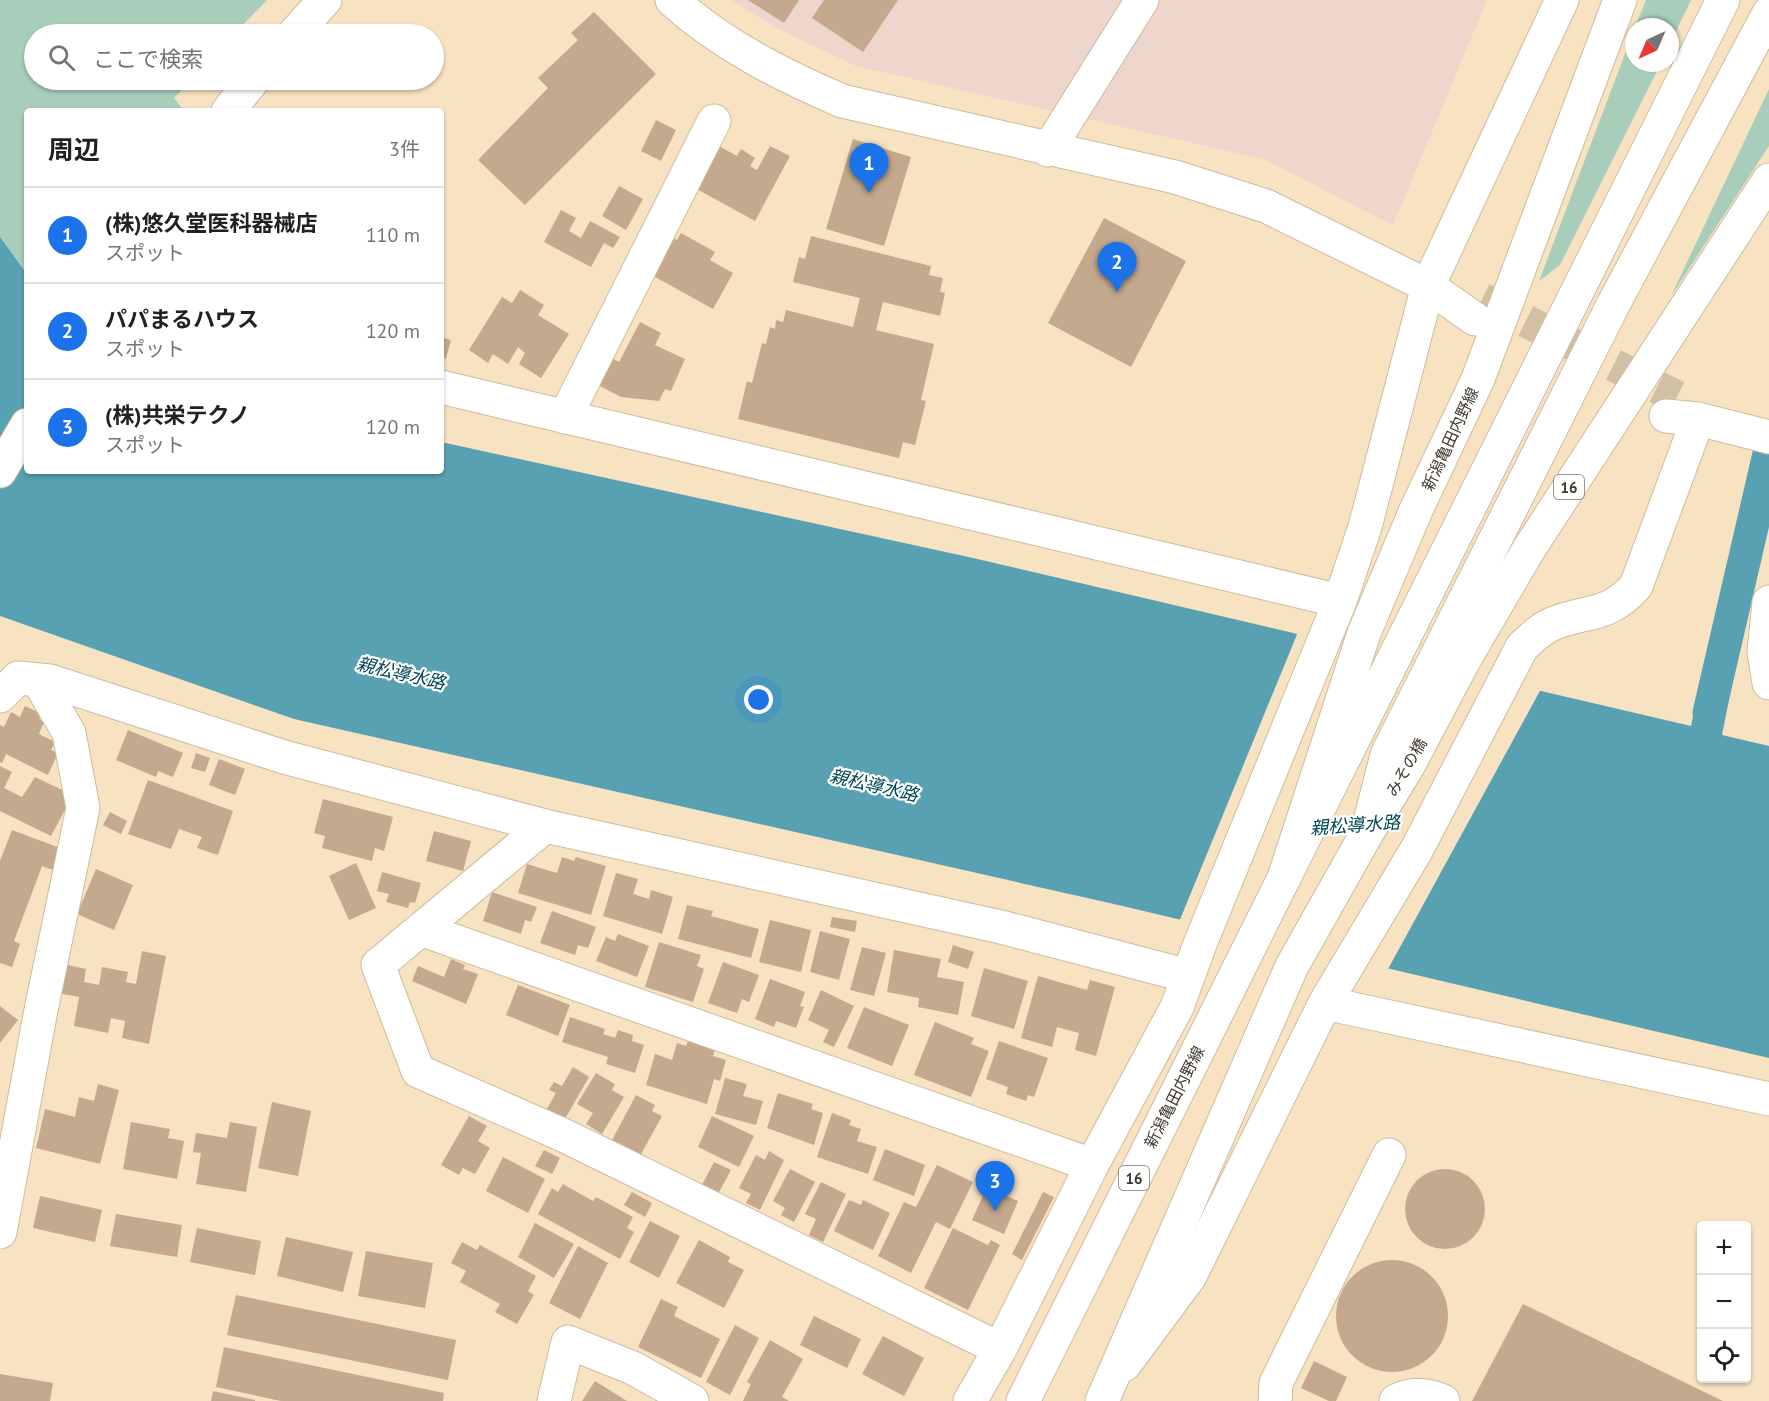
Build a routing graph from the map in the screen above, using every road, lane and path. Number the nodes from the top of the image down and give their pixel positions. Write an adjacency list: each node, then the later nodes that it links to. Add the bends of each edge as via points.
1 (325, 0): 8 (main road)
2 (672, 0): 12 (main road, via 730,46 842,101)
3 (1142, 0): 12 (main road)
4 (1562, 0): 14 (main road)
5 (1620, 0): 28 (main road, 新潟亀田内野線 / 16, via 1478,379 1364,633)
6 (1723, 0): 28 (main road)
7 (1769, 13): 23 (main road, via 1614,303)
8 (303, 24)
9 (245, 90): 10 (main road)
10 (230, 108)
11 (714, 121): 17 (main road)
12 (1048, 150): 14 (main road, via 1175,177 1266,206)
13 (1769, 180): 23 (main road, 16, via 1529,549)
14 (1428, 286): 15 (main road); 22 (main road, via 1365,527)
15 (1478, 309)
16 (444, 388): 17 (main road)
17 (565, 417): 22 (main road)
18 (24, 430): 20 (main road)
19 (1761, 435): 31 (main road, via 1680,410 1636,586 1608,610 1551,625 1522,647 1417,849)
20 (0, 471)
21 (1769, 602): 25 (main road, via 1764,652)
22 (1335, 613): 30 (main road)
23 (1452, 657): 37 (main road, via 1387,756 1367,833 1292,966)
24 (38, 680): 26 (main road, via 18,678); 27 (main road, via 284,757); 35 (main road, via 69,733 83,808)
25 (1769, 682)
26 (0, 696)
27 (545, 826): 29 (main road); 30 (main road, via 1001,927)
28 (1284, 878): 41 (main road, 新潟亀田内野線 / 16)
29 (423, 930): 34 (main road); 36 (main road, via 378,965 418,1071 563,1135)
30 (1188, 976): 34 (main road, via 1177,1007)
31 (1333, 990): 32 (main road); 37 (main road, via 1190,1276)
32 (1769, 1099)
33 (1389, 1155): 42 (main road, via 1276,1383)
34 (1092, 1166): 36 (main road)
35 (0, 1232)
36 (1000, 1349): 40 (main road)
37 (1106, 1393)
38 (554, 1401): 39 (main road, via 568,1342 633,1368)
39 (692, 1401)
40 (970, 1401)
41 (1023, 1401)
42 (1275, 1401)
43 (1396, 1401): 44 (main road, via 1414,1394 1431,1395)
44 (1443, 1401)

